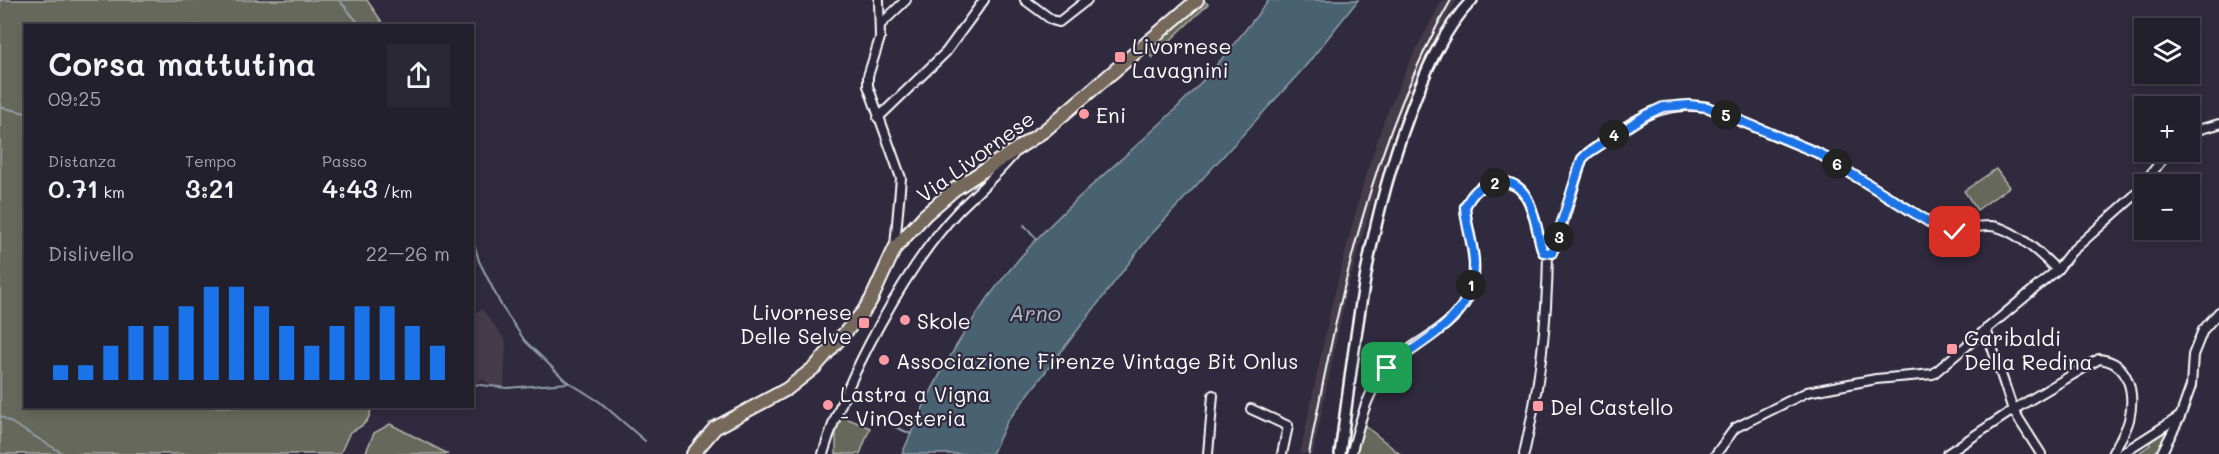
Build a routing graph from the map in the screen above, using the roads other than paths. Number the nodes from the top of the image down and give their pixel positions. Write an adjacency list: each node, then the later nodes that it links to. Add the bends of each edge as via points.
1 (879, 0): 8 (street)
2 (906, 0): 8 (street)
3 (984, 0): 9 (street, via 945,52)
4 (1025, 0): 5 (street, via 1059,22)
5 (1087, 0)
6 (1197, 0): 12 (main road, Via Livornese)
7 (1473, 0): 27 (street, via 1442,40 1416,94 1378,206 1362,281)
8 (881, 24): 9 (street, via 879,47 868,76)
9 (878, 118): 14 (street, via 901,178)
10 (2219, 124): 11 (street)
11 (2200, 129)
12 (1019, 148): 14 (main road, Via Livornese, via 955,189 924,215); 24 (street, via 992,181 959,210 924,254 879,328 827,440)
13 (2160, 162): 16 (street, via 2134,196 2071,252)
14 (895, 248): 23 (main road, Via Livornese, via 871,300 815,368 787,389 715,429)
15 (1548, 254): 16 (street, via 1556,246 1582,159 1646,115 1663,107 1689,105 1707,107 1818,153 1937,227 1955,232 1989,225 2001,229 2040,253); 28 (street, via 1543,252 1533,211 1522,191 1500,182 1489,183 1470,197 1465,207 1474,262 1470,290 1452,321 1395,361 1375,384); 29 (street, via 1543,362)
16 (2057, 270): 18 (street)
17 (2219, 312): 22 (street, via 2203,330 2193,355 2191,386)
18 (1986, 330): 21 (street); 30 (street, via 1926,376 1876,379 1785,400 1735,428)
19 (1213, 395): 25 (street)
20 (1251, 410): 26 (street, via 1288,426)
21 (2013, 410): 31 (street); 32 (street); 33 (street, via 2090,363 2111,360 2121,367 2131,394 2128,423)
22 (2180, 417): 34 (street); 35 (street)
23 (693, 454)
24 (825, 454)
25 (1208, 454)
26 (1282, 454)
27 (1341, 454)
28 (1351, 454)
29 (1524, 454)
30 (1716, 454)
31 (1947, 454)
32 (2041, 454)
33 (2112, 454)
34 (2121, 454)
35 (2161, 454)

